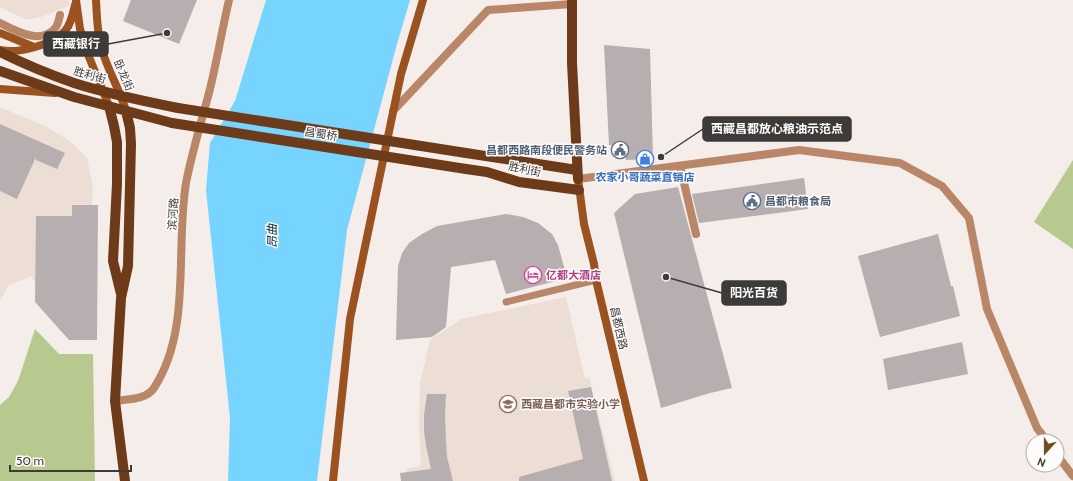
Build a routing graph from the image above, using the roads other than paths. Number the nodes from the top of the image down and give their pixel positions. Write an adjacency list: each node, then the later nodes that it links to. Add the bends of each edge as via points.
1 (76, 0): 9 (main road, via 70,24 65,31 55,40); 13 (main road, via 80,29)
2 (96, 0): 15 (main road, 卧龙街, via 102,48)
3 (229, 0): 29 (street, 滨河路, via 186,184 178,310 170,355 153,390 146,396)
4 (423, 0): 19 (main road)
5 (572, 2): 19 (street, via 488,10); 23 (main road, via 572,62)
6 (60, 15): 7 (street, via 56,26 48,34 40,36 23,34)
7 (0, 24)
8 (0, 33): 9 (main road)
9 (35, 47): 10 (main road)
10 (0, 51): 13 (main road, 胜利街, via 50,74)
11 (0, 71): 14 (main road)
12 (0, 89): 14 (main road)
13 (102, 91): 15 (main road, 胜利街); 16 (main road)
14 (60, 93): 16 (main road)
15 (121, 95): 17 (main road, 胜利街); 18 (main road, 卧龙街)
16 (109, 106): 18 (main road); 27 (main road, via 117,142 113,261)
17 (178, 108): 20 (main road, 昌蜀桥, bridge)
18 (126, 111): 22 (main road, 昌蜀桥, bridge, via 172,123); 27 (main road, via 130,128 131,170 128,266)
19 (393, 111): 34 (main road, via 350,319)
20 (466, 153): 23 (main road, 胜利街)
21 (680, 166): 23 (street); 25 (street); 30 (street, via 799,150 900,163 942,186 969,218 987,309)
22 (466, 169): 24 (main road, 胜利街, via 520,182)
23 (578, 175): 24 (main road, 昌都西路)
24 (579, 190): 26 (main road, 昌都西路)
25 (696, 234)
26 (596, 280): 28 (lane); 35 (main road, 昌都西路)
27 (122, 298): 29 (main road)
28 (506, 302)
29 (115, 401): 33 (main road)
30 (1041, 433)
31 (1065, 466): 32 (street)
32 (1073, 476)
33 (124, 481)
34 (333, 481)
35 (644, 481)

